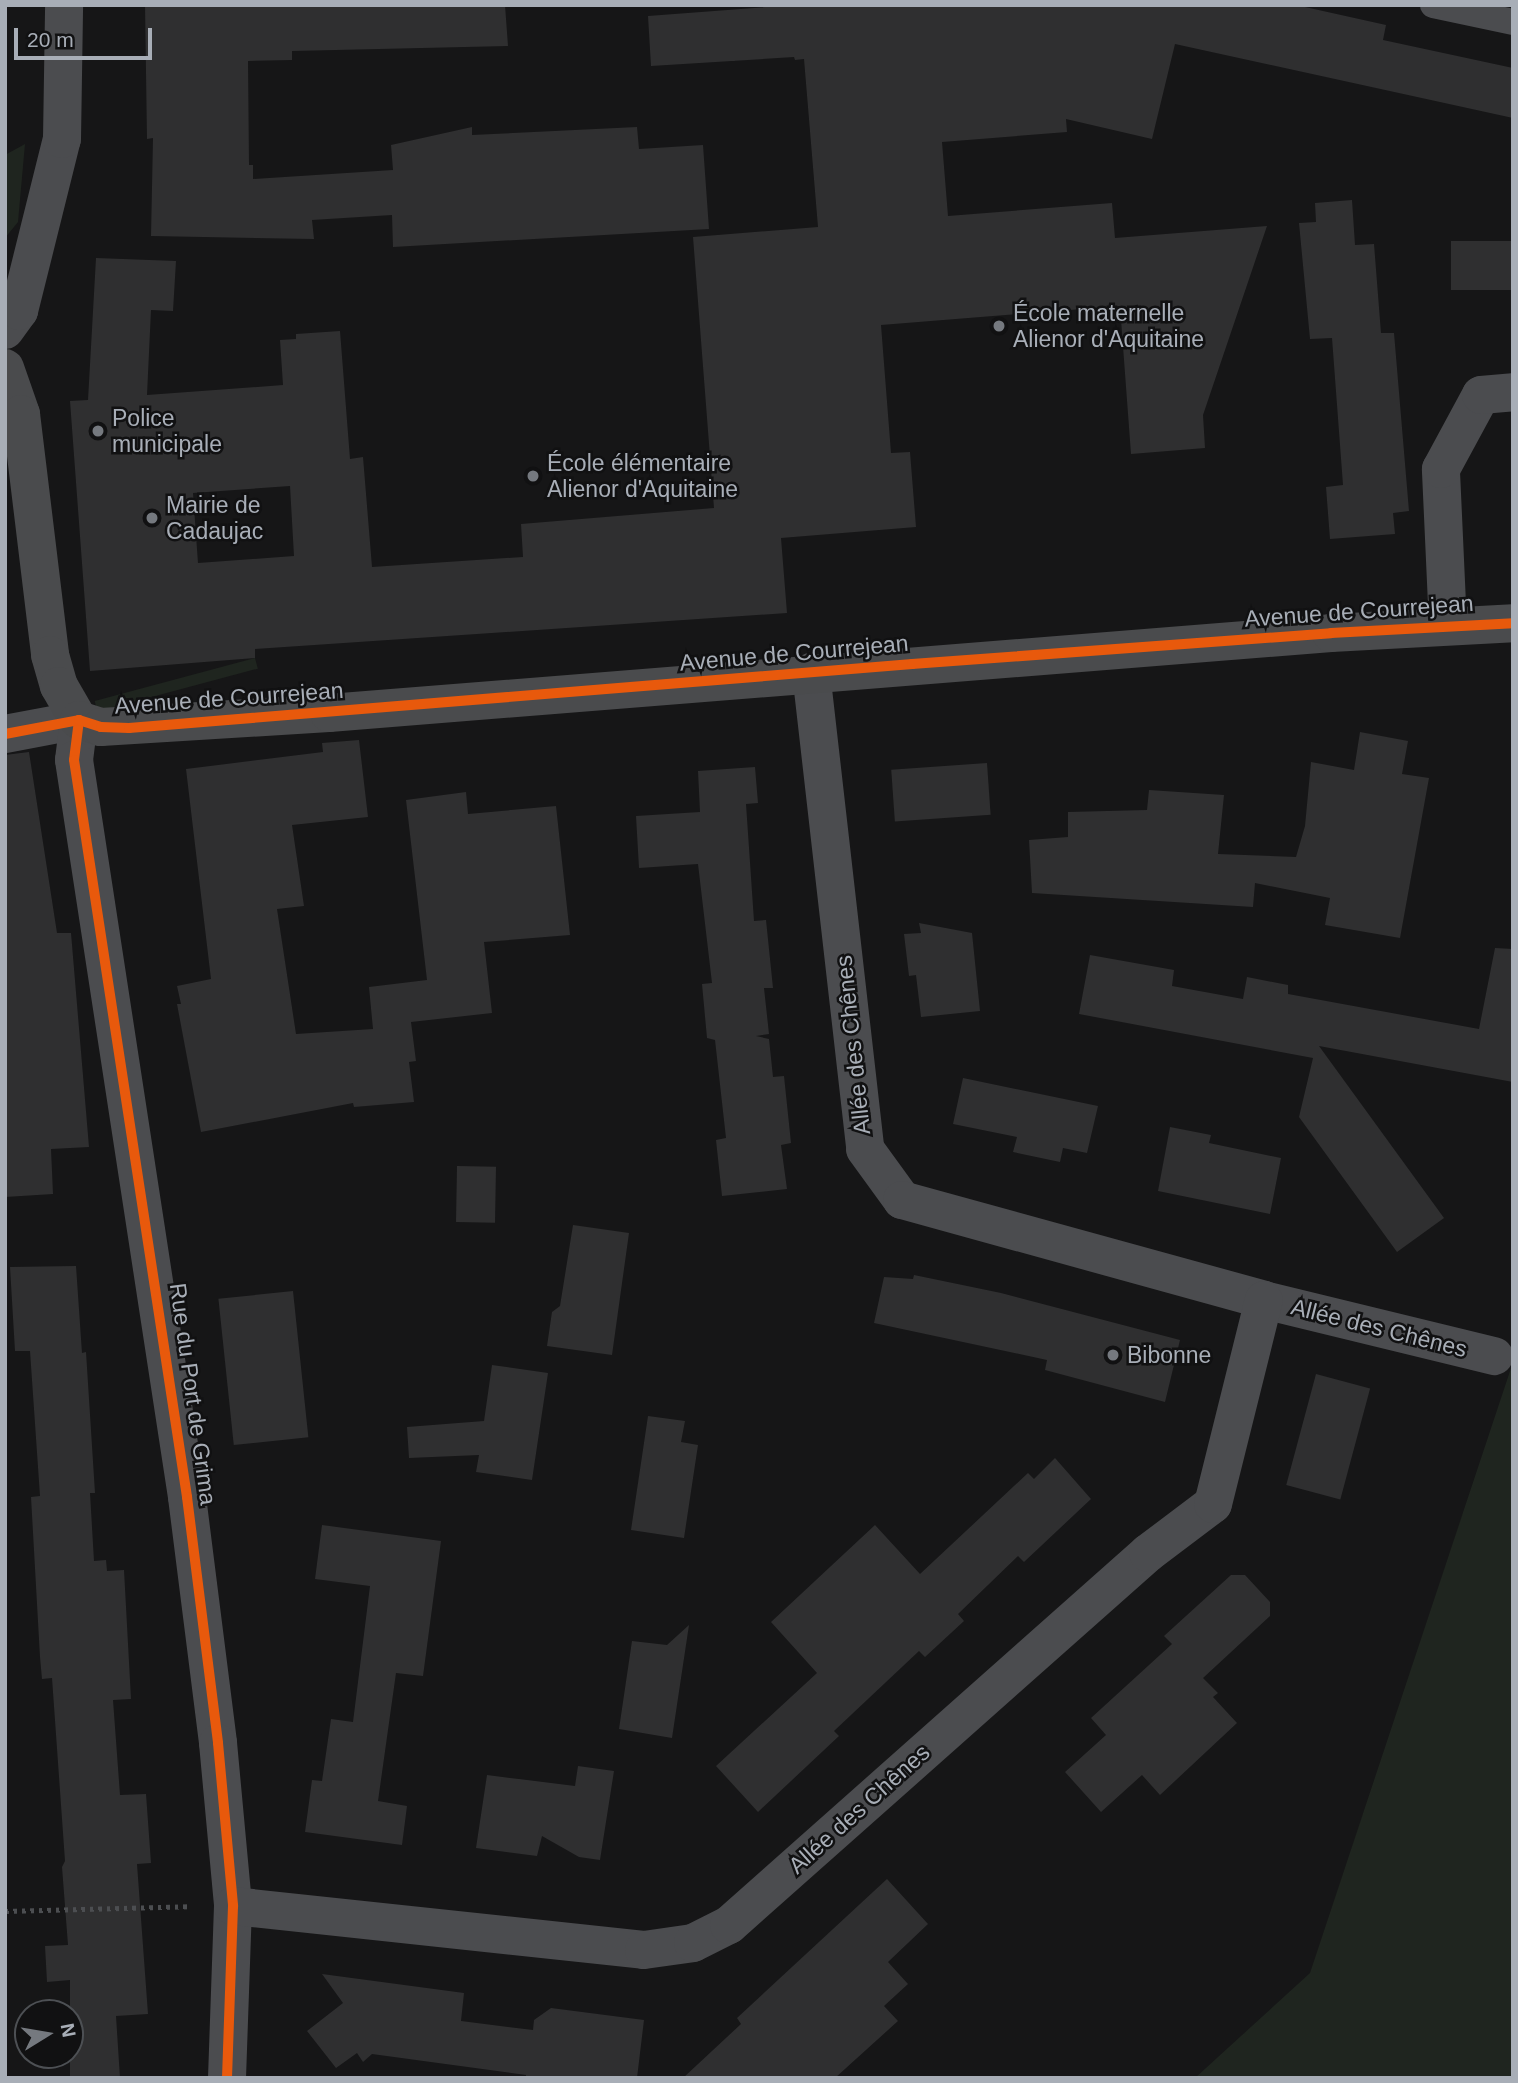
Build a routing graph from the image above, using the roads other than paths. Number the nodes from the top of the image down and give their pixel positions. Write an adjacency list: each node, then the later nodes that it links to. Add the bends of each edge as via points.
1 (64, 5): 4 (street, via 62,139 19,312)
2 (1433, 5): 3 (lane)
3 (1513, 22)
4 (5, 330)
5 (5, 368): 10 (street, via 21,414 50,655 59,686)
6 (1513, 392): 8 (street, via 1481,395 1441,469)
7 (1513, 623): 8 (street, Avenue de Courrejean)
8 (1448, 626): 9 (street, Avenue de Courrejean)
9 (811, 672): 10 (street, Avenue de Courrejean, via 129,728); 12 (street, Allée des Chênes, via 865,1149 902,1200)
10 (79, 720): 11 (street); 14 (street, Rue du Port de Grima, via 74,760 187,1497)
11 (5, 734)
12 (1264, 1300): 13 (street, Allée des Chênes); 14 (street, Allée des Chênes, via 1213,1504 1148,1553 729,1925 693,1943 644,1950)
13 (1494, 1356)
14 (233, 1906): 15 (street, Rue du Port de Grima)
15 (227, 2078)

